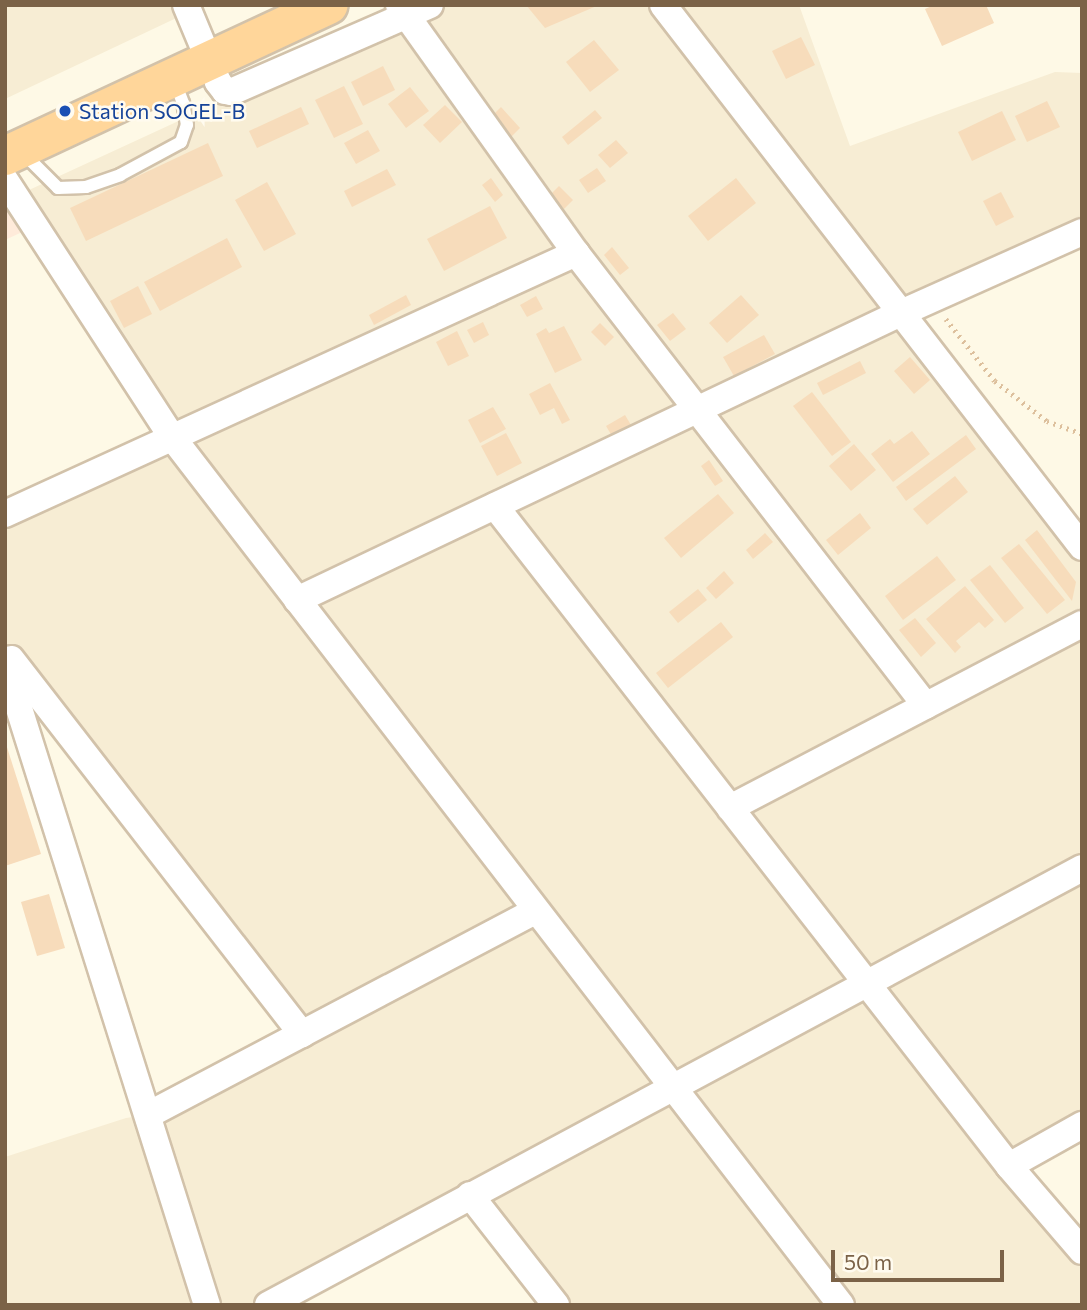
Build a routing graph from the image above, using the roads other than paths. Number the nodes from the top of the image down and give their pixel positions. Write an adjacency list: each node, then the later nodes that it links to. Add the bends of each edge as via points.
1 (186, 5): 6 (street)
2 (329, 5): 6 (highway)
3 (430, 5): 5 (street)
4 (663, 5): 11 (street)
5 (403, 11): 6 (street, via 237,92 225,91); 10 (street)
6 (209, 61): 7 (highway)
7 (173, 78): 8 (highway); 8 (lane, via 187,125 181,142 120,175 86,187 58,188)
8 (10, 162): 13 (street)
9 (1082, 232): 11 (street)
10 (576, 253): 12 (street); 13 (street)
11 (901, 313): 12 (street); 16 (street)
12 (697, 410): 14 (street); 21 (street)
13 (172, 438): 15 (street); 17 (street)
14 (495, 506): 17 (street); 22 (street)
15 (5, 514)
16 (1082, 547)
17 (297, 600): 24 (street)
18 (1082, 624): 21 (street)
19 (5, 653): 26 (street)
20 (5, 664): 28 (street)
21 (926, 706): 22 (street)
22 (730, 808): 25 (street)
23 (1082, 868): 25 (street)
24 (535, 911): 26 (street); 27 (street)
25 (866, 983): 27 (street); 30 (street)
26 (302, 1034): 28 (street)
27 (671, 1088): 31 (street); 36 (street)
28 (148, 1115): 33 (street)
29 (1082, 1125): 30 (street)
30 (1009, 1166): 32 (street)
31 (470, 1195): 34 (street); 35 (street)
32 (1082, 1251)
33 (207, 1305)
34 (268, 1305)
35 (556, 1305)
36 (841, 1305)

